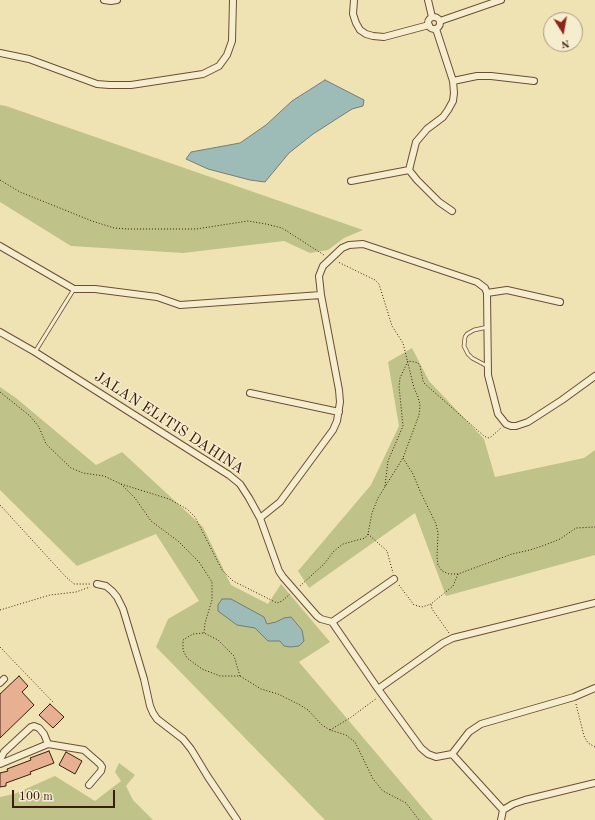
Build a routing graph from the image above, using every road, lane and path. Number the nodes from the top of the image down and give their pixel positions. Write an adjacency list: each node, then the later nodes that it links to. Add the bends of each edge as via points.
1 (104, 0): 2 (street)
2 (117, 0)
3 (233, 0): 11 (street, via 232,41 227,55 220,66 203,74 131,85 97,84 29,59)
4 (354, 0): 9 (street, via 353,14 356,23 366,34 384,37)
5 (428, 0): 7 (street)
6 (501, 0): 8 (street)
7 (432, 17): 8 (street); 9 (street)
8 (440, 21): 10 (street)
9 (429, 25): 10 (street)
10 (436, 29): 12 (street)
11 (0, 53)
12 (453, 81): 13 (street, via 477,76); 14 (street, via 453,101 443,117 427,129 416,142)
13 (534, 81)
14 (409, 170): 16 (street); 17 (street, via 439,202)
15 (0, 180): 19 (path, via 27,195 114,228 196,229 248,221 282,228)
16 (351, 181)
17 (452, 210)
18 (0, 246): 20 (street)
19 (331, 258): 21 (street, via 342,248 363,244 477,282); 22 (street, via 323,266 319,276); 27 (path, via 379,284 392,326 404,343)
20 (74, 289): 22 (street, via 157,296 180,305); 26 (lane)
21 (487, 293): 23 (street, via 507,290); 24 (street)
22 (320, 295): 32 (street, via 339,390)
23 (560, 302)
24 (488, 327): 28 (street); 28 (lane, via 467,334 464,346 472,358)
25 (0, 332): 26 (street, JALAN ELITIS DAHINA)
26 (35, 352): 38 (street, JALAN ELITIS DAHINA, via 229,475 240,484)
27 (408, 361): 33 (path, via 418,363 425,384 484,436 491,437); 34 (path, via 420,406); 36 (path, via 399,386 403,426 388,461)
28 (487, 366): 33 (street, via 495,405)
29 (595, 376): 33 (street, via 528,422 516,426)
30 (0, 392): 35 (path, via 30,416 39,427 46,444 71,468 83,473 104,476)
31 (250, 393): 32 (street)
32 (339, 412): 38 (street, via 333,430 280,502)
33 (506, 424)
34 (403, 458): 36 (path); 41 (path, via 436,524 438,565 442,571)
35 (121, 484): 44 (path, via 169,499 187,509 195,517 222,570 233,581 277,603); 49 (path, via 135,498 151,521 178,541 199,562 212,582 212,600)
36 (385, 487): 40 (path, via 372,513)
37 (0, 505): 43 (path, via 74,584)
38 (260, 518): 44 (street, JALAN ELITIS DAHINA, via 279,571)
39 (595, 527): 41 (path, via 576,528 560,539)
40 (368, 534): 42 (path, via 388,551); 44 (path, via 365,538 343,544)
41 (458, 574): 46 (path, via 453,586)
42 (394, 579): 46 (path, via 414,605 422,608); 48 (street)
43 (96, 584): 47 (path, via 76,592 50,595); 66 (street, via 106,586 112,591 123,609 153,713 191,749)
44 (294, 591): 48 (street, JALAN ELITIS DAHINA, via 317,616)
45 (595, 603): 50 (street)
46 (431, 604): 50 (path)
47 (0, 610)
48 (332, 622): 54 (street)
49 (204, 633): 52 (path, via 218,640 234,656); 52 (path, via 192,634 183,640 183,650 187,658 202,669 220,676)
50 (453, 638): 54 (street)
51 (0, 647): 56 (path)
52 (240, 676): 57 (path, via 261,689 300,705)
53 (595, 688): 55 (street)
54 (379, 691): 57 (path, via 377,698 367,706); 60 (street, via 421,748 436,757)
55 (574, 697): 59 (path, via 584,736 588,743); 60 (street, via 481,724 469,732)
56 (53, 702)
57 (330, 730): 67 (path, via 346,735 355,742 372,779 383,791 406,803)
58 (48, 744): 61 (street, via 44,734 38,728 31,727 4,752); 62 (street); 64 (street, via 86,750 102,769)
59 (595, 747)
60 (452, 754): 65 (street)
61 (0, 760)
62 (0, 764)
63 (595, 783): 65 (street, via 525,800)
64 (89, 785)
65 (503, 810): 68 (street)
66 (237, 820)
67 (419, 820)
68 (502, 820)

